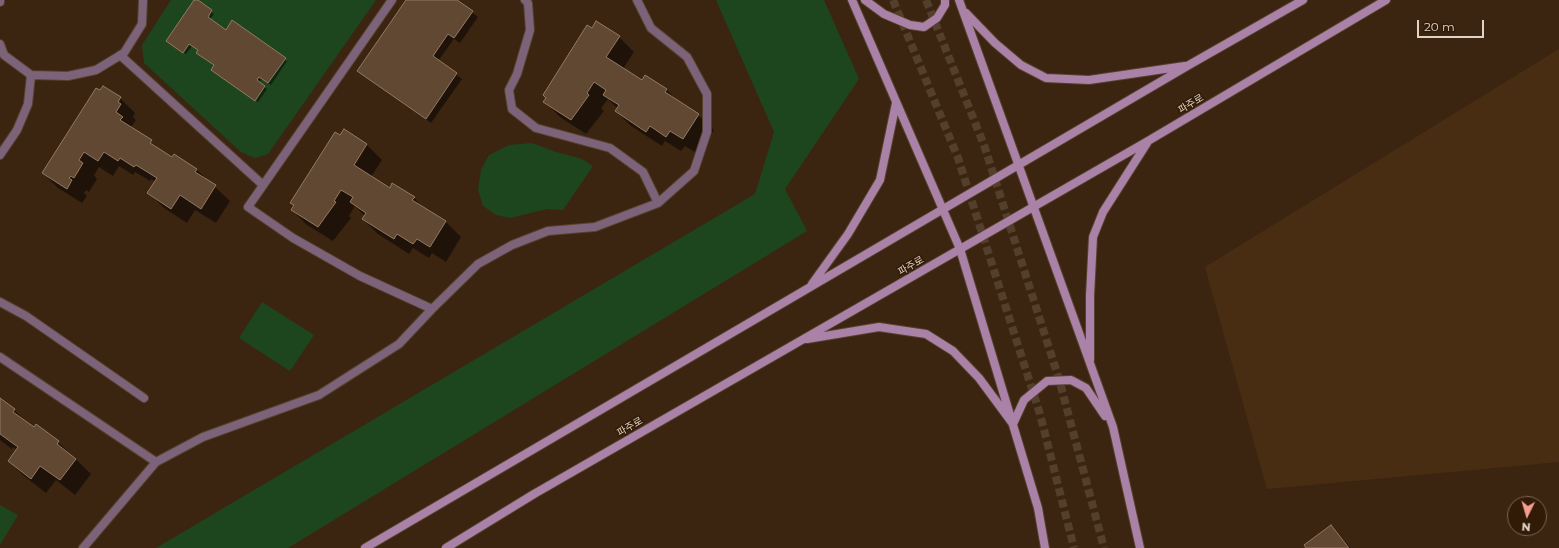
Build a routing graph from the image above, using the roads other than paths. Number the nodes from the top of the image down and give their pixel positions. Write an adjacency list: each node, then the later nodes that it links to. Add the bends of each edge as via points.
1 (143, 0): 13 (street, via 142,24 124,53)
2 (392, 0): 21 (street)
3 (525, 0): 22 (street, via 528,3 530,30 517,74 509,90 512,109 536,128 610,148 643,172)
4 (638, 0): 22 (street, via 651,28 687,57 707,94 707,132 694,171)
5 (852, 0): 16 (main road)
6 (865, 0): 7 (main road, via 884,14 910,25 924,27 937,18)
7 (946, 0)
8 (959, 0): 11 (main road)
9 (1303, 0): 14 (main road)
10 (1386, 0): 17 (main road, 파주로)
11 (963, 10): 14 (main road, via 1016,61 1046,78 1089,80); 20 (main road)
12 (0, 44): 15 (street, via 4,55)
13 (120, 55): 15 (street, via 96,70 68,76); 21 (street)
14 (1189, 65): 20 (main road)
15 (31, 75): 18 (street, via 28,104 16,130)
16 (896, 103): 24 (main road); 26 (main road, via 880,180 848,234)
17 (1148, 141): 23 (main road, 파주로); 31 (main road, via 1103,212 1093,237)
18 (4, 142): 19 (street)
19 (0, 155)
20 (1019, 165): 23 (main road); 24 (main road)
21 (263, 185): 28 (street, via 248,207 293,238 360,276)
22 (658, 203): 28 (street, via 596,227 548,231 512,245 478,264)
23 (1033, 208): 25 (main road, 파주로); 31 (main road)
24 (942, 210): 25 (main road); 26 (main road)
25 (960, 249): 29 (main road, 파주로); 33 (main road)
26 (810, 287): 37 (main road)
27 (0, 302): 32 (street, via 26,316)
28 (432, 309): 35 (street, via 399,344 319,395 203,437)
29 (801, 340): 33 (main road, via 879,326 926,334 953,351 979,378); 38 (main road, 파주로, via 541,490)
30 (0, 357): 35 (street)
31 (1090, 367): 34 (main road)
32 (144, 398)
33 (1013, 424): 34 (main road, via 1024,400 1047,381 1071,380 1086,388); 39 (main road, via 1038,508)
34 (1113, 427): 40 (main road)
35 (156, 462): 36 (street)
36 (83, 548)
37 (365, 548)
38 (446, 548)
39 (1045, 548)
40 (1140, 548)

